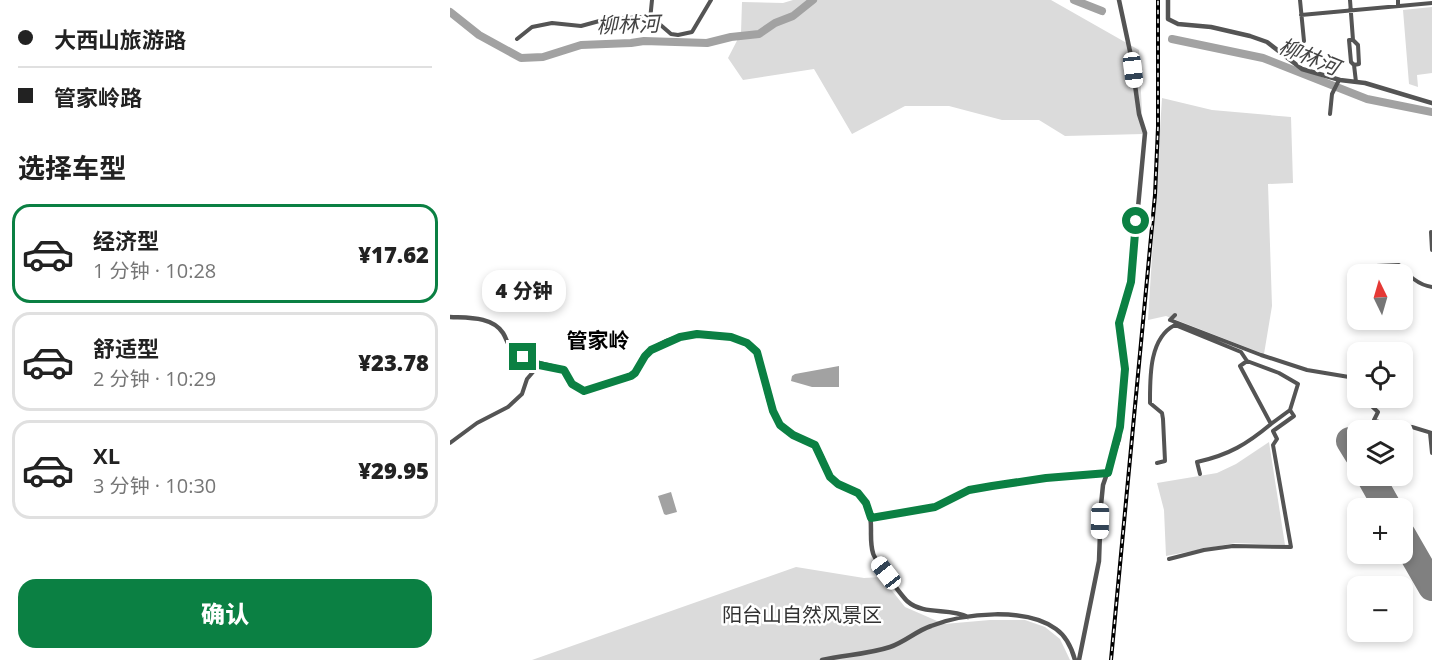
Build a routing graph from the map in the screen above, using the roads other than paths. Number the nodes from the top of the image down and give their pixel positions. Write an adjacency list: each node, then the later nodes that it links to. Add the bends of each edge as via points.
1 (652, 0): 13 (street)
2 (711, 0): 13 (street, via 692,32 671,34)
3 (1119, 0): 38 (street, via 1145,133 1131,282 1119,323 1125,369 1120,427)
4 (1168, 0): 18 (street, via 1168,19 1178,24 1211,27 1267,42 1302,69)
5 (1300, 0): 12 (street)
6 (1350, 0): 11 (street)
7 (1398, 0): 10 (street)
8 (1407, 3): 9 (street); 10 (street)
9 (1432, 3)
10 (1398, 6): 11 (street)
11 (1351, 11): 12 (street); 15 (street)
12 (1301, 15): 16 (street)
13 (650, 20): 14 (street, via 603,20 581,26 552,23 532,27)
14 (517, 39)
15 (1353, 40): 17 (street, via 1349,40); 17 (street, via 1358,45 1359,64)
16 (1304, 41)
17 (1354, 65): 19 (street)
18 (1338, 81): 19 (street); 21 (street)
19 (1356, 82): 20 (street)
20 (1432, 103)
21 (1330, 114)
22 (1431, 232): 23 (street)
23 (1432, 250)
24 (1413, 279): 25 (street)
25 (1432, 287)
26 (1175, 315): 30 (street, via 1170,320 1261,354)
27 (450, 317): 29 (street, via 493,323 513,352)
28 (1247, 361): 32 (street, via 1279,372 1298,384); 33 (street, via 1240,366); 37 (street, via 1241,352 1175,325 1166,330 1157,343 1150,381 1150,403 1162,413 1163,419 1165,461)
29 (539, 365): 35 (street, via 527,379 522,394 508,407); 40 (street, via 564,370 578,389 588,391 635,373 651,350 677,337 697,334 740,339 757,352 780,425 815,445 830,477 858,493)
30 (1347, 376)
31 (1374, 408): 34 (street, via 1378,412 1374,420)
32 (1290, 410): 33 (street); 41 (street, via 1294,416 1273,431 1273,445 1291,547 1233,546)
33 (1271, 424): 39 (street, via 1236,450 1197,462)
34 (1431, 433): 36 (street)
35 (450, 443)
36 (1432, 453)
37 (1157, 463)
38 (1108, 473): 40 (street, via 969,490 935,507); 44 (street, via 1102,494 1099,561)
39 (1200, 474)
40 (871, 518): 42 (street, via 874,556 908,602 926,610)
41 (1169, 559)
42 (968, 617): 43 (street, via 1032,618 1058,630); 45 (street, via 931,626 887,648)
43 (1068, 644): 44 (street); 46 (street)
44 (1082, 644): 46 (street)
45 (822, 660)
46 (1077, 660)

